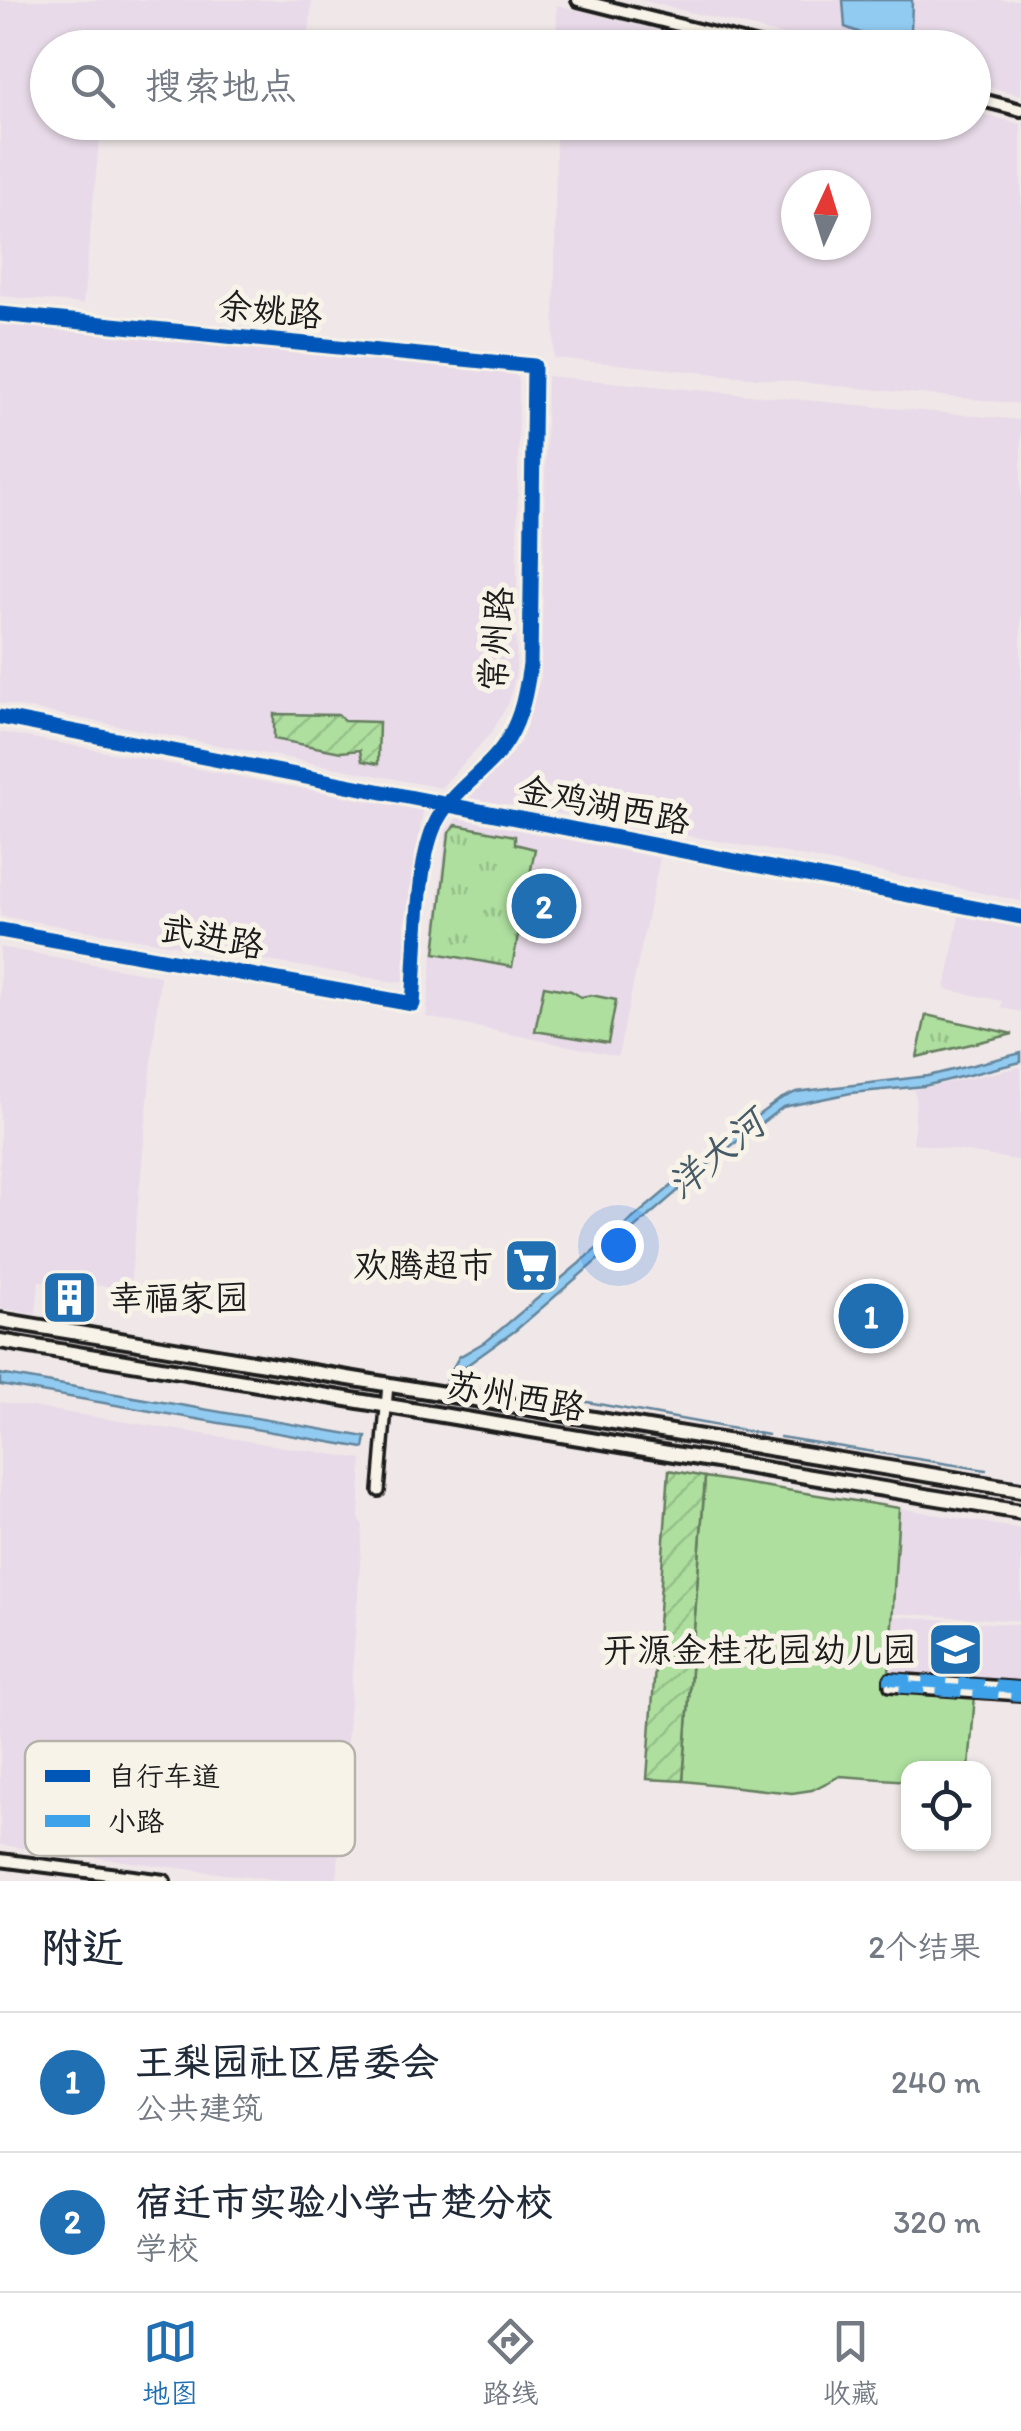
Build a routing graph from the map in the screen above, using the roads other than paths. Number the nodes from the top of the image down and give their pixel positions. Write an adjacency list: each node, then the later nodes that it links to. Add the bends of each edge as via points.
1 (578, 0): 2 (street)
2 (698, 30)
3 (991, 102): 4 (street)
4 (1021, 110)
5 (0, 314): 6 (street, 余姚路)
6 (534, 366): 8 (street, 常州路, via 524,703 508,740)
7 (0, 717): 8 (street, 金鸡湖西路)
8 (446, 805): 9 (street, 金鸡湖西路); 11 (street, 常州路, via 424,860)
9 (1021, 917)
10 (0, 930): 11 (street, 武进路)
11 (413, 1004)
12 (0, 1320): 14 (main road, 苏州西路)
13 (0, 1341): 15 (main road, 苏州西路)
14 (135, 1343): 15 (street); 16 (main road, 苏州西路)
15 (132, 1364): 19 (main road, 苏州西路)
16 (342, 1377): 17 (main road, 苏州西路); 19 (street)
17 (388, 1384): 18 (main road, 苏州西路); 20 (street)
18 (429, 1392): 21 (street); 22 (main road, 苏州西路)
19 (338, 1397): 20 (main road, 苏州西路)
20 (385, 1405): 21 (main road, 苏州西路); 23 (street)
21 (426, 1412): 24 (main road, 苏州西路)
22 (1021, 1490)
23 (379, 1491)
24 (1021, 1512)
25 (952, 1687): 25 (street, via 890,1679 890,1686); 26 (street)
26 (976, 1688): 27 (street); 28 (street)
27 (1021, 1688)
28 (1021, 1695)
29 (0, 1860): 30 (street)
30 (164, 1881)

